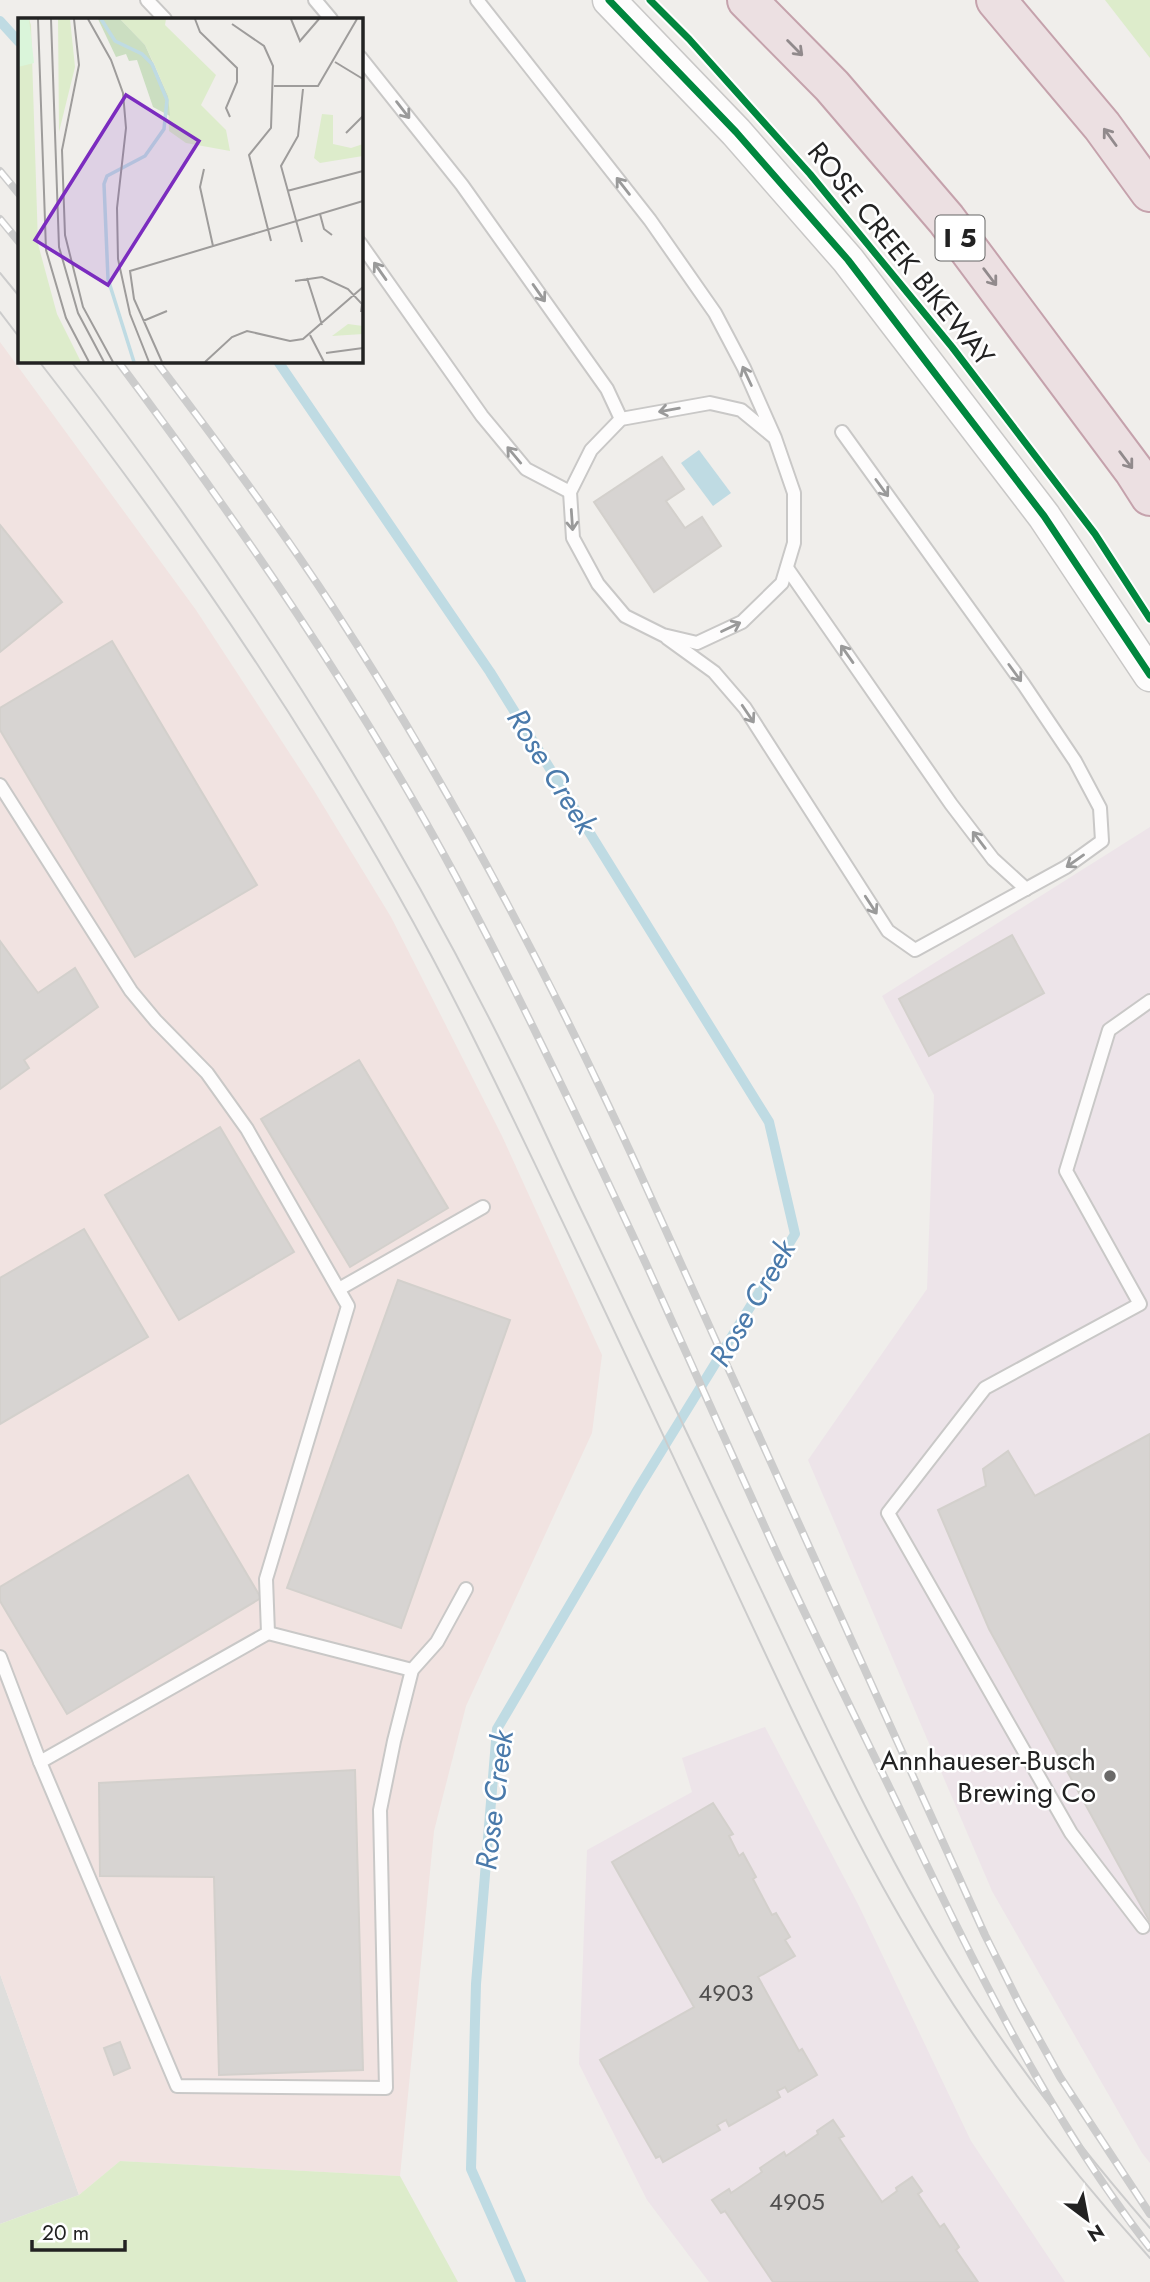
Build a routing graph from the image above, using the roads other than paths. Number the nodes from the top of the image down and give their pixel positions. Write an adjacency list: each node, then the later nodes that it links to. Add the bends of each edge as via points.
1 (147, 0): 7 (lane)
2 (316, 0): 8 (lane)
3 (477, 0): 14 (lane, one-way to 3, via 715,313 650,220)
4 (609, 0): 19 (street, via 736,132 848,260 1044,516)
5 (747, 0): 16 (highway, I 5, one-way to 16, via 832,86 946,219)
6 (996, 0): 10 (highway, one-way to 6, via 1102,126)
7 (164, 18)
8 (330, 18)
9 (362, 60): 12 (lane, one-way to 12, via 462,185 607,389)
10 (1150, 192)
11 (362, 246): 15 (lane, one-way to 11, via 526,469 482,416)
12 (621, 419): 14 (lane, one-way to 12, via 741,410 710,403); 15 (lane, via 591,450)
13 (842, 432): 21 (lane, one-way to 21, via 1024,685 1100,808 1102,841)
14 (775, 438): 17 (lane, via 794,493 794,543)
15 (570, 492): 18 (lane, one-way to 18, via 573,538 598,584 625,616)
16 (1150, 496)
17 (787, 568): 18 (lane, one-way to 17, via 698,643 742,622 782,583); 21 (lane, one-way to 17, via 993,859 951,804)
18 (663, 635): 21 (lane, one-way to 21, via 714,672 745,708 888,932 915,950)
19 (1150, 675)
20 (0, 785): 24 (lane, via 131,991 207,1073 247,1129)
21 (1026, 889)
22 (1150, 1001): 30 (lane, via 1109,1030 1066,1171 1140,1304 985,1388 888,1513 1071,1833)
23 (483, 1207): 24 (lane)
24 (339, 1289): 26 (lane, via 348,1306 266,1578)
25 (466, 1589): 28 (lane, via 437,1642)
26 (268, 1633): 28 (lane); 29 (lane)
27 (0, 1657): 29 (lane)
28 (412, 1670): 29 (lane, via 380,1810 386,2088 177,2086)
29 (40, 1762)
30 (1143, 1927)

